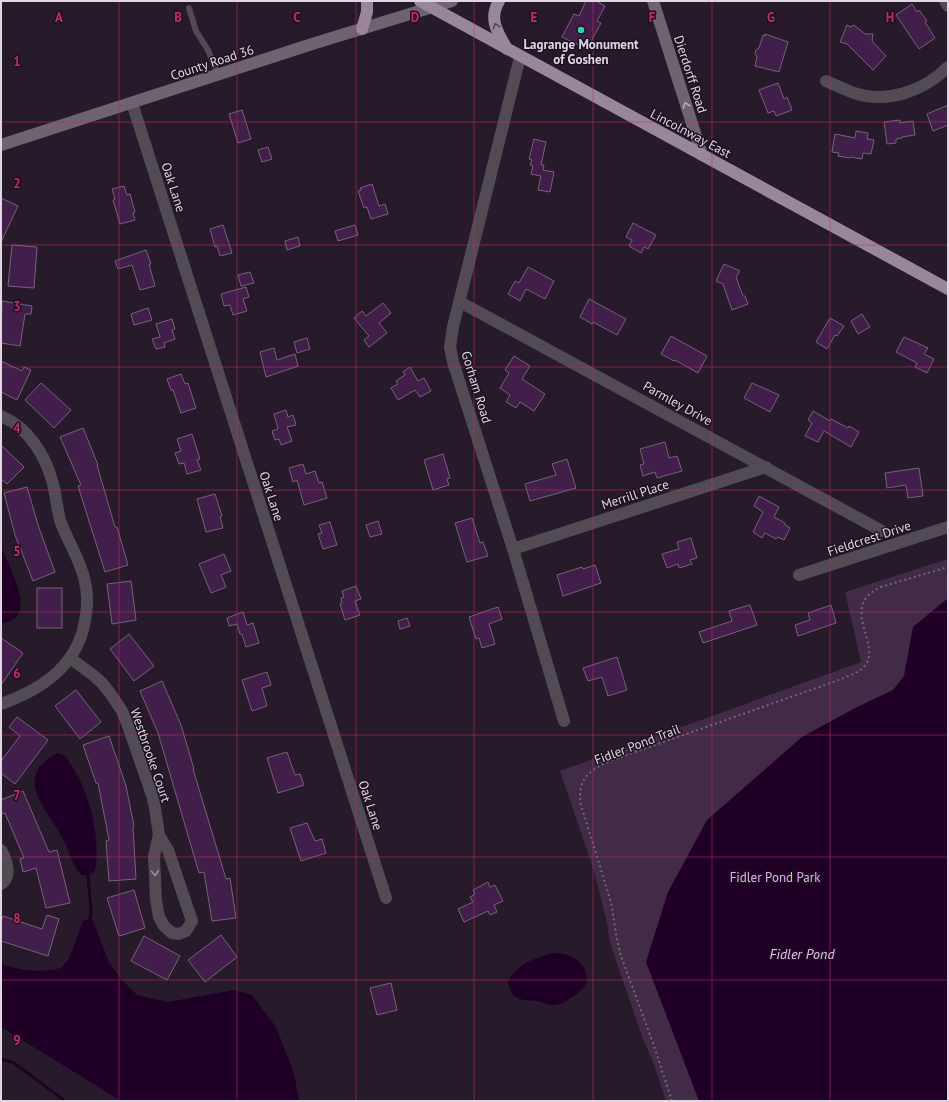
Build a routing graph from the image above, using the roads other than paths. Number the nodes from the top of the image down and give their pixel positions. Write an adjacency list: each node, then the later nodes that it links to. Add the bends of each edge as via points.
1 (367, 1): 10 (highway)
2 (420, 1): 8 (highway, Lincolnway East)
3 (452, 1): 8 (street, County Road 36)
4 (499, 1): 11 (highway, one-way to 4, via 496,28 494,17 494,9)
5 (945, 1): 7 (street)
6 (655, 5): 18 (street, Dierdorff Road, one-way to 6)
7 (948, 6)
8 (432, 7): 10 (street, County Road 36); 11 (highway, Lincolnway East)
9 (189, 8): 14 (lane, via 196,31 208,50)
10 (362, 29): 14 (street, County Road 36)
11 (507, 49): 12 (highway, Lincolnway East)
12 (520, 57): 18 (highway, Lincolnway East); 20 (street, Gorham Road)
13 (948, 67): 15 (street, via 939,76 917,89 884,97 855,93)
14 (218, 75): 16 (street, County Road 36)
15 (826, 80)
16 (132, 103): 17 (street, County Road 36); 33 (street, Oak Lane)
17 (1, 145)
18 (702, 155): 19 (highway, Lincolnway East)
19 (948, 289)
20 (460, 302): 22 (street, Parmley Drive); 25 (street, Gorham Road, via 451,337 451,354)
21 (1, 416): 27 (street, via 27,435 46,464 60,520 84,575 87,594 85,621)
22 (766, 467): 24 (street, Parmley Drive); 25 (street, Merrill Place)
23 (948, 528): 26 (street, Fieldcrest Drive)
24 (882, 531)
25 (513, 549): 29 (street, Gorham Road)
26 (799, 575)
27 (70, 658): 28 (street, via 44,684); 30 (street, Westbrooke Court, via 102,684 122,711 152,795)
28 (1, 704)
29 (564, 721)
30 (159, 835): 30 (street, Westbrooke Court, one-way to 30, via 154,856 158,917 172,933 179,934 186,931 192,921 168,850)
31 (1, 850): 32 (street, via 8,872 5,882)
32 (1, 884)
33 (386, 898)

